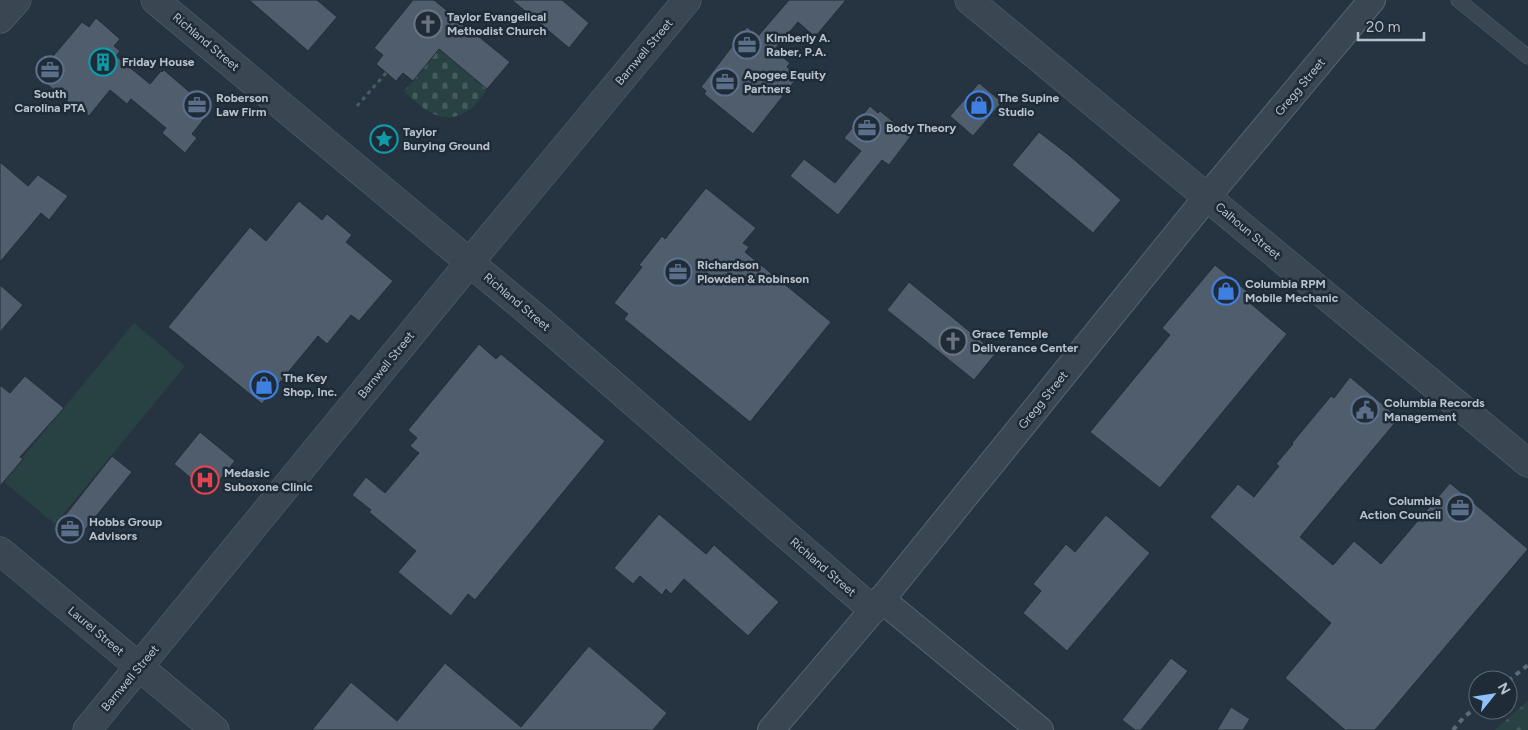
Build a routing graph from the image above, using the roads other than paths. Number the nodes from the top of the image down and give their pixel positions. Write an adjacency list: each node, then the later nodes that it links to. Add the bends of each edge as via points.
1 (16, 0): 7 (street)
2 (155, 0): 10 (street, Richland Street)
3 (686, 0): 10 (street, Barnwell Street)
4 (969, 0): 9 (street, Calhoun Street)
5 (1372, 0): 9 (street, Gregg Street)
6 (1458, 0): 8 (lane)
7 (0, 20)
8 (1528, 57)
9 (1207, 197): 11 (street, Calhoun Street); 13 (street, Gregg Street)
10 (470, 262): 13 (street, Richland Street); 14 (street, Barnwell Street)
11 (1528, 463)
12 (0, 552): 14 (street, Laurel Street)
13 (877, 605): 17 (street, Gregg Street); 18 (street, Richland Street)
14 (140, 667): 15 (street, Barnwell Street); 16 (street, Laurel Street)
15 (87, 730)
16 (216, 730)
17 (771, 730)
18 (1040, 730)

